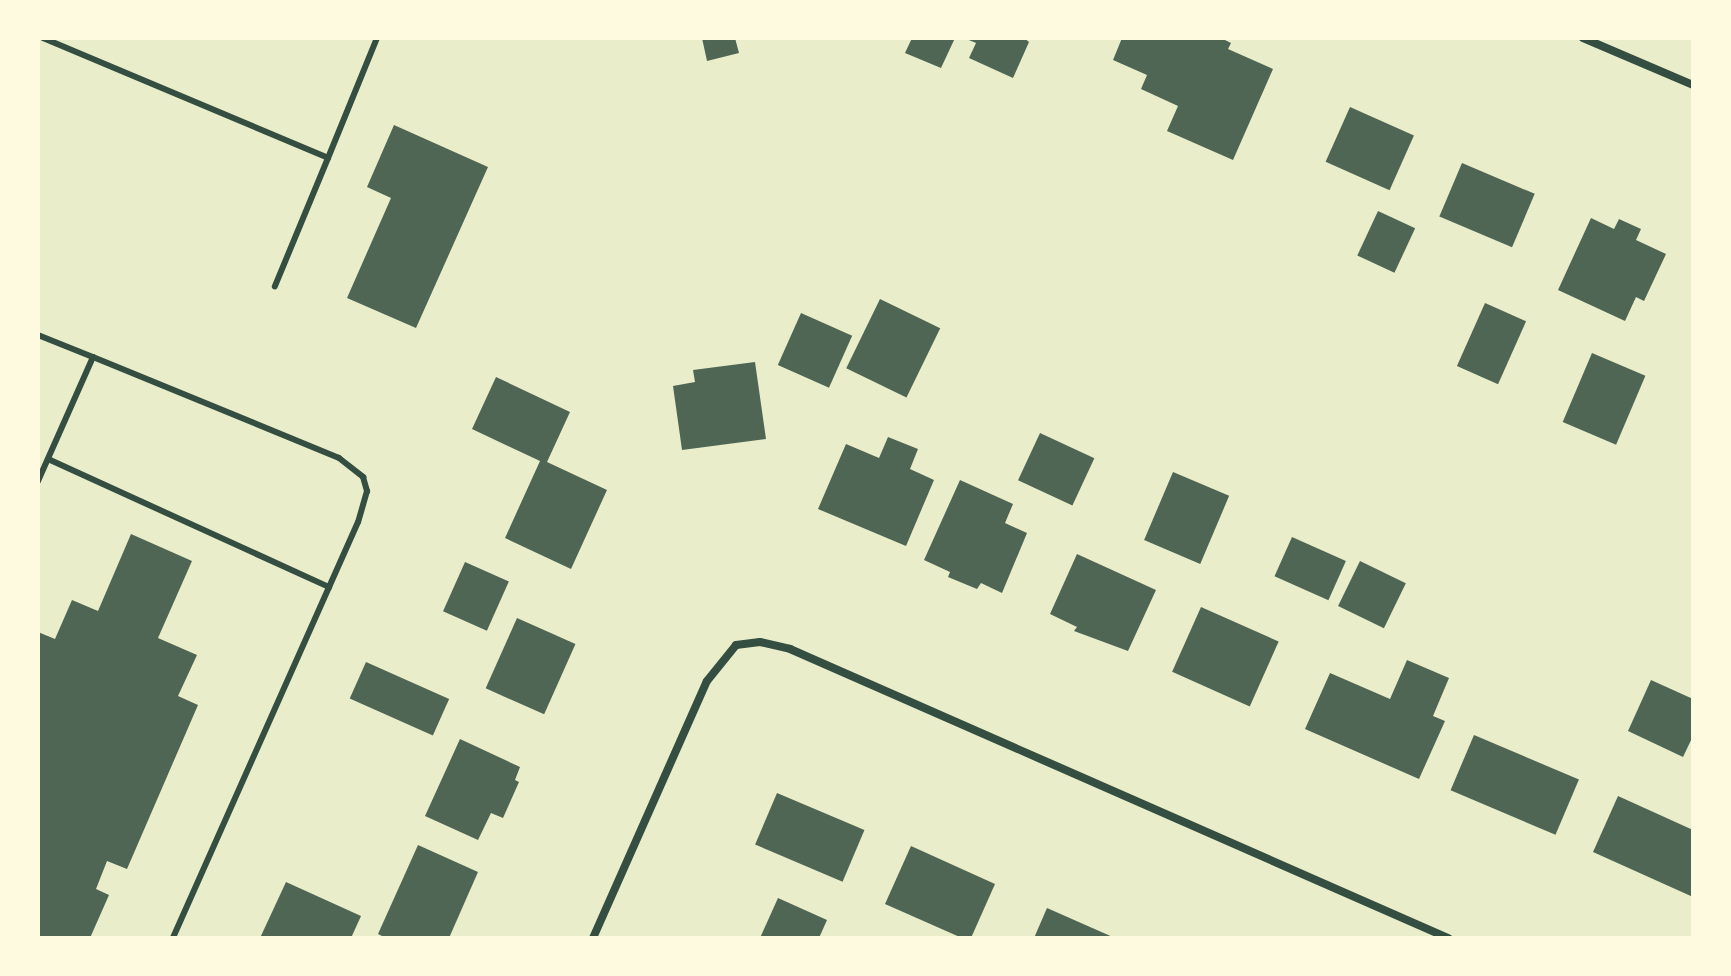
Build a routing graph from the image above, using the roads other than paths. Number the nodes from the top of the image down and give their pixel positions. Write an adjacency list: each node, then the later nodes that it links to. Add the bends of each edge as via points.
1 (43, 38): 5 (lane)
2 (377, 38): 5 (lane)
3 (1583, 38): 4 (street)
4 (1693, 85)
5 (328, 158): 6 (lane)
6 (275, 286)
7 (38, 335): 8 (lane)
8 (93, 357): 9 (lane); 11 (lane, via 339,458 363,477 367,491 358,522)
9 (48, 459): 10 (lane); 11 (lane)
10 (38, 481)
11 (329, 587): 12 (lane)
12 (173, 938)
13 (593, 938): 14 (street, via 707,681 736,645 760,642 790,649)
14 (1448, 938)

